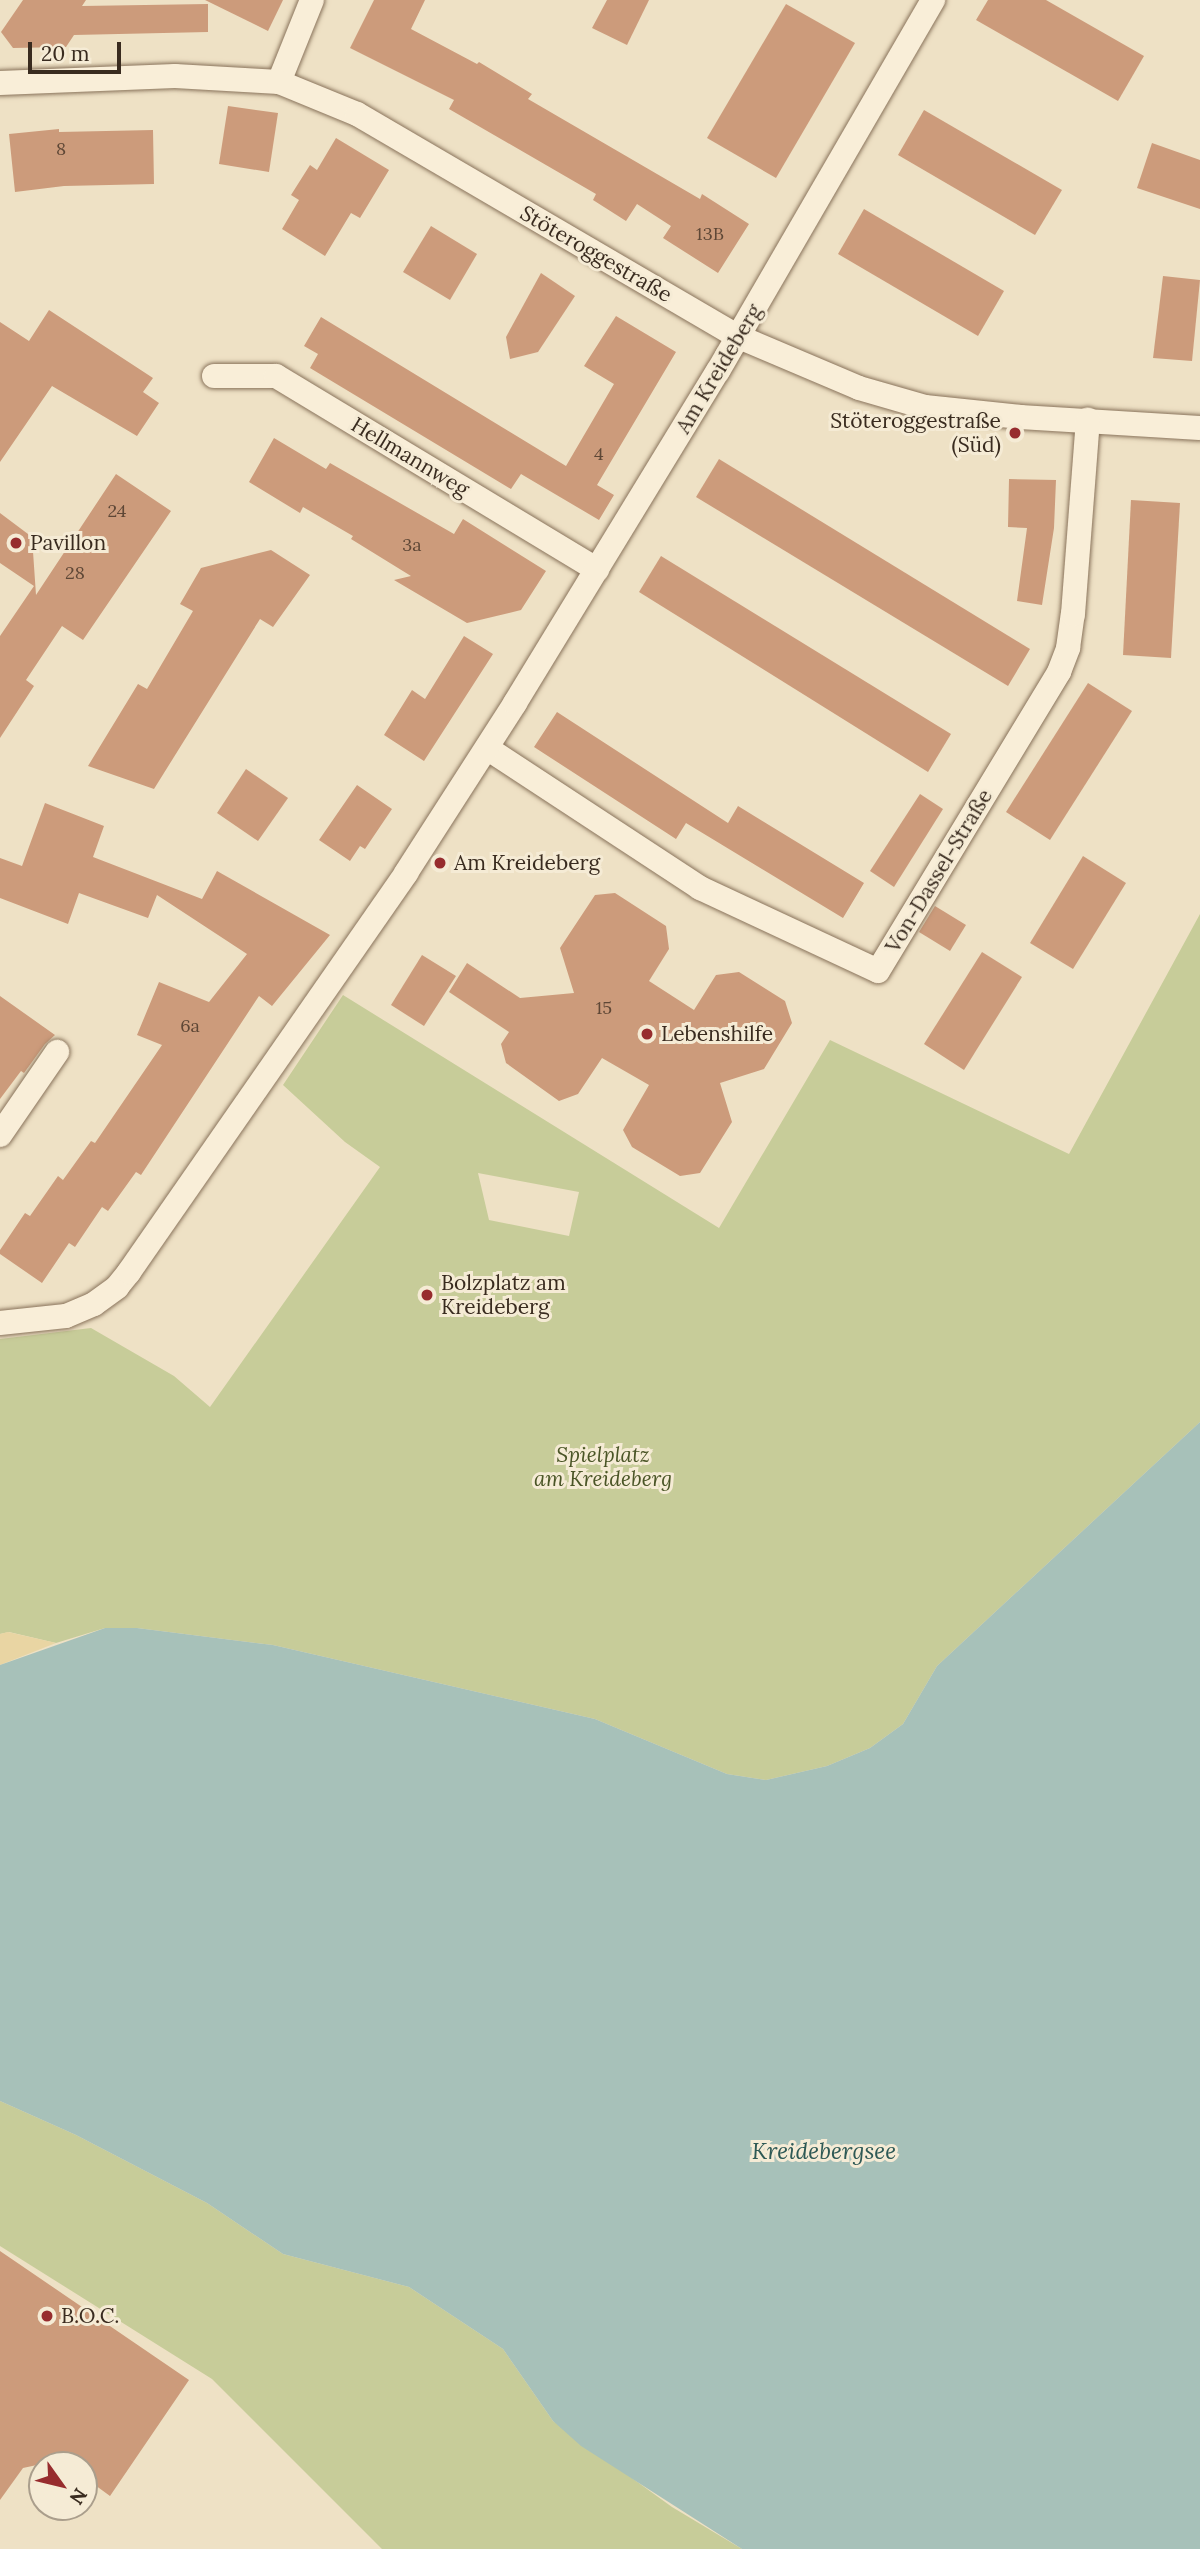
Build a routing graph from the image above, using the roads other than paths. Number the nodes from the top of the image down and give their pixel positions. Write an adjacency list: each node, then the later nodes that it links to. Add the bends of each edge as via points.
1 (312, 0): 3 (street)
2 (933, 0): 5 (street, Am Kreideberg)
3 (279, 82): 4 (street, Stöteroggestraße, via 176,76); 5 (street, Stöteroggestraße, via 357,114)
4 (0, 83)
5 (739, 337): 7 (street, Stöteroggestraße, via 859,388 925,407); 9 (street, Am Kreideberg)
6 (214, 376): 9 (street, Hellmannweg, via 276,376)
7 (1088, 421): 8 (street, Stöteroggestraße); 10 (street, Von-Dassel-Straße, via 1073,614 1059,672 878,971 700,888)
8 (1200, 428)
9 (597, 570): 10 (street, Am Kreideberg)
10 (486, 748): 13 (street, Am Kreideberg, via 406,873 117,1287 66,1316)
11 (57, 1052): 12 (street)
12 (0, 1135)
13 (0, 1323)

